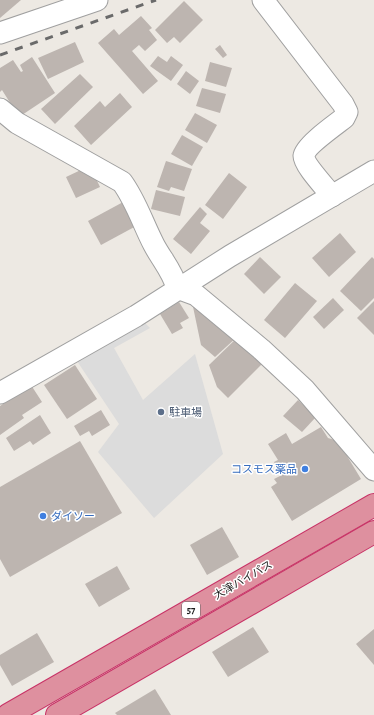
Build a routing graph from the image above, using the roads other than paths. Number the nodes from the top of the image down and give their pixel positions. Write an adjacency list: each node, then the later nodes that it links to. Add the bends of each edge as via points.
1 (97, 0): 3 (street)
2 (263, 0): 6 (street, via 347,112 344,118 306,148 304,156 307,164)
3 (0, 33)
4 (0, 109): 7 (street, via 17,123 122,182 130,193)
5 (374, 171): 6 (street)
6 (332, 196): 7 (street)
7 (177, 288): 8 (street, via 136,316); 9 (street, via 196,295 261,349 305,390)
8 (0, 393)
9 (374, 470)
10 (374, 505): 12 (highway, 大津バイパス / 57)
11 (374, 532): 13 (highway, 57)
12 (8, 715)
13 (57, 715)

